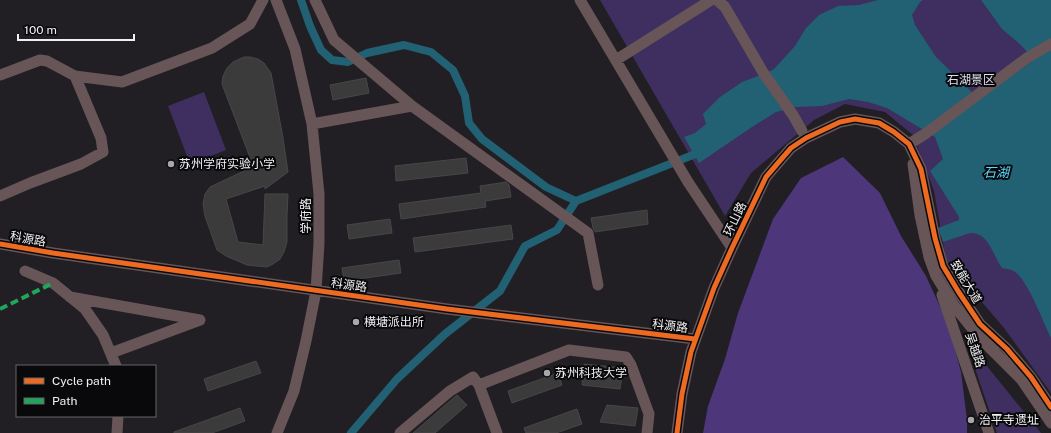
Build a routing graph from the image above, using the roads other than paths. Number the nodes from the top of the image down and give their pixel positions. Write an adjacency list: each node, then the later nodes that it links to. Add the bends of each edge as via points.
1 (263, 0): 9 (street, via 250,24 212,48 122,82)
2 (276, 0): 11 (street, 学府路, via 294,49)
3 (316, 0): 10 (street, via 334,40)
4 (580, 0): 7 (street)
5 (711, 0): 7 (street); 12 (street, via 725,7)
6 (1051, 44): 13 (street, via 1027,58)
7 (616, 60): 16 (street, via 688,182)
8 (0, 75): 9 (street, via 40,60 47,61)
9 (75, 76): 14 (street, via 101,138 103,152 81,164)
10 (412, 106): 11 (street); 19 (street, via 588,233)
11 (312, 124): 20 (street, 学府路, via 320,194)
12 (802, 132)
13 (909, 144): 16 (street, 环山路, via 879,123 855,119 840,122 806,138 791,148 766,177); 18 (street, 致能大道, via 928,257); 26 (street, 致能大道, via 921,169 934,238 943,266 980,324 1007,349 1031,377)
14 (0, 196)
15 (0, 244): 20 (street, 科源路)
16 (732, 248): 22 (street, 环山路)
17 (25, 271): 21 (street, via 53,283)
18 (936, 276): 28 (street, 致能大道, via 964,319 1021,379); 35 (street, 吴越路)
19 (598, 285)
20 (316, 291): 22 (street, 科源路); 30 (street, 学府路, via 294,391)
21 (70, 297): 23 (street, via 85,309 103,335); 23 (street, via 200,320)
22 (695, 339): 34 (street, 环山路, via 682,394)
23 (111, 353): 24 (street)
24 (116, 365)
25 (479, 385): 31 (street, via 473,377 461,384); 32 (street); 33 (street, via 569,350 626,357 649,414)
26 (1051, 408)
27 (118, 417): 29 (street)
28 (1051, 423)
29 (117, 433)
30 (277, 433)
31 (400, 433)
32 (497, 433)
33 (647, 433)
34 (677, 433)
35 (989, 433)

